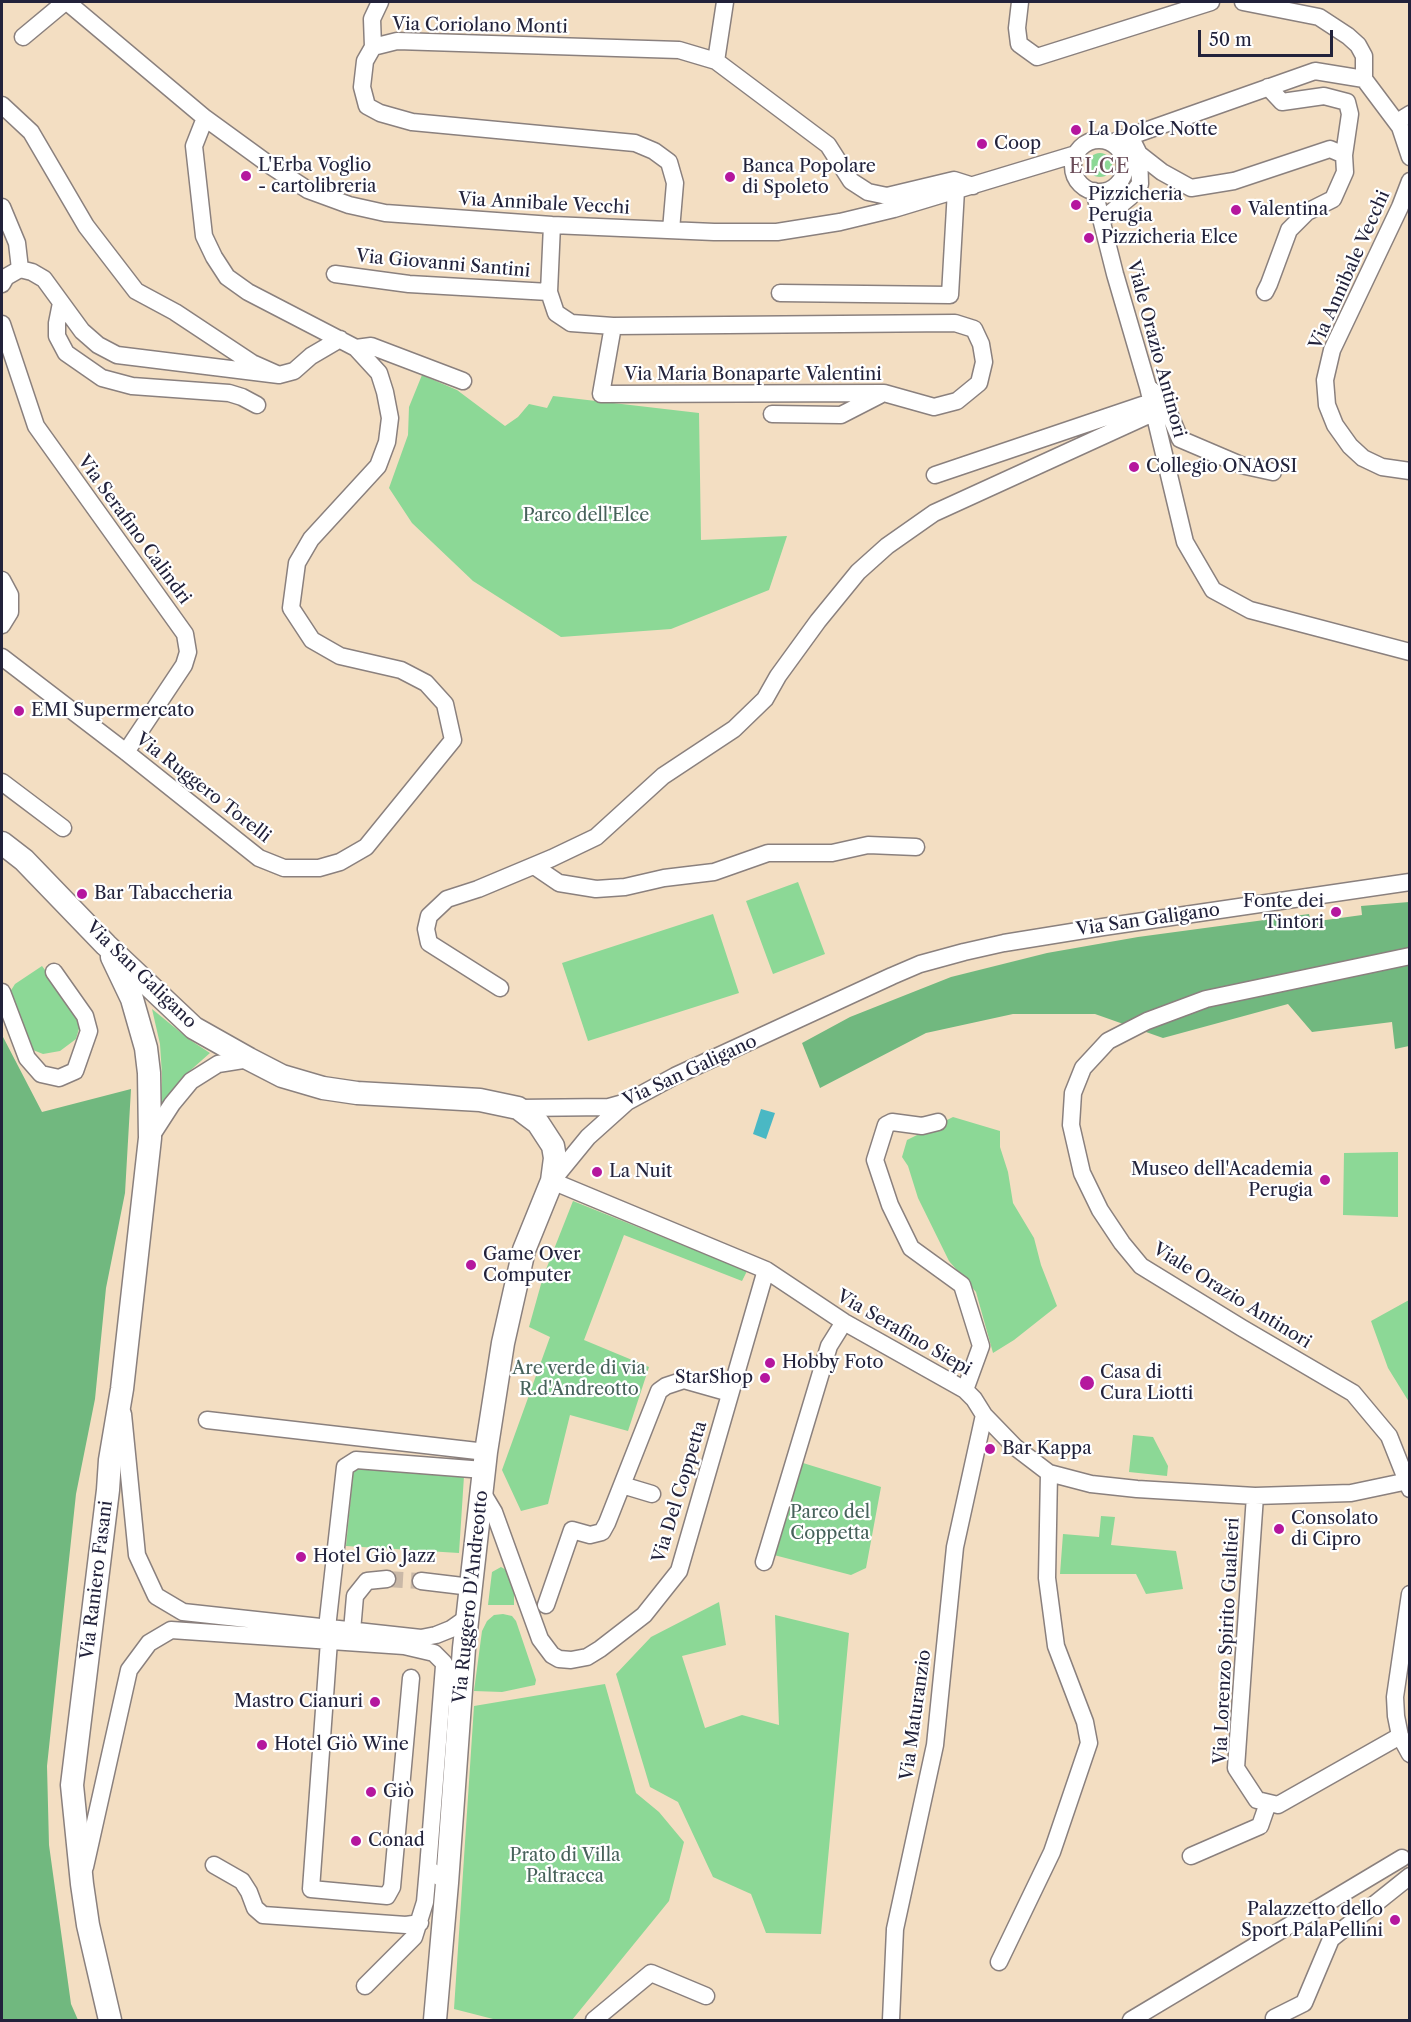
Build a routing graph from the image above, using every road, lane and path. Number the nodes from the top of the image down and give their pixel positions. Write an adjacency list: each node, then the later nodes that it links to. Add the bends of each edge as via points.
1 (66, 2): 7 (street); 13 (street, Via Annibale Vecchi)
2 (380, 2): 8 (street, via 372,19)
3 (725, 2): 9 (street)
4 (1020, 2): 5 (street, via 1019,44 1037,57)
5 (1211, 2)
6 (1243, 2): 10 (street, via 1319,17 1358,45 1364,56)
7 (23, 37)
8 (373, 47): 9 (street, Via Coriolano Monti, via 397,41 679,50); 28 (street, Via Coriolano Monti, via 365,61 362,87 367,106 380,113 412,122 635,143 654,151 669,162 675,183)
9 (716, 62): 22 (street, Via Coriolano Monti, via 828,145 851,181 868,192 887,196 954,180)
10 (1365, 79): 11 (street, via 1315,71); 14 (street)
11 (1268, 87): 15 (street); 19 (street, via 1282,102 1323,96 1347,102 1350,114)
12 (2, 105): 40 (street, via 31,132 86,226 136,291 252,363)
13 (205, 118): 27 (street, Via Annibale Vecchi, via 308,190 349,205 385,213); 38 (street, via 194,146 204,236 214,257 227,278 248,292)
14 (1403, 118): 20 (street)
15 (1130, 136): 16 (street); 18 (street)
16 (1111, 143): 17 (street, via 1095,140); 24 (street, via 1123,156 1124,174 1112,188)
17 (1076, 154): 22 (street, Via Annibale Vecchi); 24 (street, via 1075,173 1086,188)
18 (1139, 154): 19 (street, via 1191,188 1234,182 1330,149); 26 (street, via 1140,184)
19 (1344, 155): 33 (street, via 1345,172 1333,199 1307,212 1289,230)
20 (1410, 157)
21 (1410, 181): 48 (street, Via Annibale Vecchi, via 1332,350 1325,380 1335,425 1358,462)
22 (973, 186): 23 (street, Via Annibale Vecchi)
23 (956, 190): 28 (street, Via Annibale Vecchi, via 840,222 777,232); 34 (street, via 950,295)
24 (1094, 191): 26 (street, Viale Orazio Antinori)
25 (2, 207): 29 (street, via 17,243)
26 (1102, 220): 42 (street, Viale Orazio Antinori)
27 (552, 225): 28 (street, Via Annibale Vecchi); 32 (street)
28 (671, 230)
29 (20, 269): 31 (street); 35 (street, via 44,279)
30 (335, 274): 32 (street, Via Giovanni Santini, via 409,284)
31 (2, 284)
32 (549, 292): 37 (street, Via Maria Bonaparte Valentini, via 556,313 571,323)
33 (1265, 292)
34 (780, 293)
35 (61, 303): 40 (street, via 82,331 117,355); 44 (street, via 57,336 66,353 102,378 132,386 229,393)
36 (2, 324): 54 (street, Via Serafino Calindri, via 36,426 185,634 188,652 184,665)
37 (613, 326): 43 (street, Via Maria Bonaparte Valentini, via 601,394); 43 (street, Via Maria Bonaparte Valentini, via 955,323 975,329 984,362 979,383 957,401 934,407)
38 (340, 339): 39 (street, Via Ruggero Torelli); 40 (street, via 294,371)
39 (356, 348): 41 (street, via 371,346); 54 (street, Via Ruggero Torelli, via 379,373 386,392 390,418 387,442 378,466 311,539 297,562 291,608 312,640 340,656 401,670 426,683 445,704 453,740 366,847 340,862 319,868 284,868 260,858)
40 (279, 375)
41 (463, 381)
42 (1148, 387): 45 (street, Viale Orazio Antinori); 47 (street, via 1164,401 1180,440 1241,465)
43 (884, 393): 46 (street, via 841,415)
44 (257, 405)
45 (1152, 409): 49 (street, via 1142,405); 52 (street, Viale Orazio Antinori, via 1185,542 1213,590 1250,610); 59 (street, via 934,513 887,546 858,572 778,676 765,699 734,729 663,776 596,837)
46 (772, 414)
47 (1273, 471)
48 (1410, 471)
49 (935, 475)
50 (2, 580): 51 (street, via 10,603)
51 (2, 626)
52 (1410, 652)
53 (2, 657): 54 (street, Via Ruggero Torelli)
54 (126, 752)
55 (2, 782): 56 (street)
56 (63, 828)
57 (2, 843): 61 (main road, Via San Galigano, via 24,860)
58 (916, 847): 59 (street, via 868,845 832,853 768,853 714,872 596,889 559,883)
59 (534, 866): 64 (street, via 447,899 429,916 429,943)
60 (1410, 882): 67 (street, Via San Galigano, via 963,951 892,976)
61 (106, 945): 66 (main road, Via San Galigano, via 194,1028); 70 (main road, Via Raniero Fasani, via 132,999 142,1031 149,1073)
62 (1410, 956): 82 (street, Viale Orazio Antinori, via 1206,999 1147,1021 1108,1041 1083,1068 1072,1094 1071,1125 1082,1173 1122,1243 1141,1266 1353,1393 1389,1436)
63 (54, 972): 65 (street, via 85,1016 89,1031 75,1071 59,1078 41,1074 27,1058)
64 (500, 988)
65 (2, 992)
66 (249, 1059): 68 (main road, Via San Galigano, via 282,1076 322,1088 480,1100); 70 (street, Via Raniero Fasani, via 218,1064 191,1081)
67 (627, 1102): 68 (street, Via San Galigano, via 609,1107); 71 (street, Via Ruggero D'Andreotto, via 588,1137)
68 (518, 1108): 71 (main road, Via Ruggero D'Andreotto, via 538,1123 553,1146)
69 (938, 1122): 75 (street, via 922,1126 892,1122 886,1125 875,1161 911,1248 962,1285 981,1346)
70 (150, 1138): 74 (main road, Via Raniero Fasani)
71 (552, 1181): 72 (street, Via Serafino Siepi); 79 (main road, Via Ruggero D'Andreotto, via 524,1250 503,1343)
72 (766, 1270): 73 (street, Via Serafino Siepi); 76 (street, Via Del Coppetta)
73 (844, 1322): 75 (street, Via Serafino Siepi); 85 (street, via 829,1346)
74 (122, 1389): 93 (street, via 136,1555 156,1596 183,1612); 108 (main road, Via Raniero Fasani, via 110,1460 72,1785)
75 (965, 1390): 77 (street, Via Serafino Siepi)
76 (730, 1392): 79 (street, Via Del Coppetta, via 679,1571 644,1615 587,1657 559,1659 540,1640 494,1512); 81 (street, via 684,1380 658,1391)
77 (984, 1415): 80 (street, Via Serafino Siepi); 117 (street, Via Maturanzio, via 955,1547 936,1745 895,1929)
78 (207, 1420): 79 (street)
79 (484, 1471): 88 (main road, Via Ruggero D'Andreotto); 93 (street, via 356,1460 345,1467)
80 (1049, 1473): 84 (street, Via Serafino Siepi, via 1091,1484); 110 (street, via 1047,1578 1056,1646 1089,1743 1052,1852)
81 (622, 1485): 83 (street); 90 (street, via 602,1532 590,1535 572,1530)
82 (1409, 1485): 84 (street, Via Serafino Siepi, via 1351,1493)
83 (652, 1494)
84 (1255, 1496): 99 (street, Via Lorenzo Spirito Gualtieri, via 1236,1768 1257,1800)
85 (764, 1562)
86 (387, 1579): 92 (street, via 366,1581 355,1596)
87 (421, 1581): 88 (street)
88 (471, 1587): 91 (main road, Via Ruggero D'Andreotto)
89 (1410, 1594): 97 (street, via 1395,1697)
90 (546, 1605)
91 (468, 1617): 92 (street, via 451,1629 421,1638); 96 (main road, Via Ruggero D'Andreotto)
92 (352, 1631): 93 (street)
93 (328, 1634): 94 (street, via 434,1653); 95 (street, via 311,1889 387,1896 392,1887); 108 (street, via 171,1630 149,1643 129,1670)
94 (444, 1663): 96 (street, via 452,1676); 105 (street)
95 (411, 1678)
96 (459, 1711): 107 (main road, Via Ruggero D'Andreotto)
97 (1400, 1736): 98 (street); 99 (street, via 1278,1805)
98 (1410, 1754)
99 (1268, 1803): 100 (street, via 1260,1826)
100 (1236, 1837): 101 (street, via 1232,1847); 102 (street)
101 (1216, 1855)
102 (1191, 1856)
103 (1402, 1858): 118 (street)
104 (214, 1865): 109 (street, via 242,1881 255,1908 263,1915)
105 (428, 1868): 107 (street); 109 (street)
106 (1410, 1876): 113 (street, via 1331,1939 1304,2003)
107 (447, 1883): 115 (main road, Via Ruggero D'Andreotto)
108 (82, 1884): 114 (main road, Via Raniero Fasani)
109 (420, 1923): 111 (street, via 414,1937)
110 (999, 1962)
111 (364, 1986)
112 (706, 1996): 116 (street, via 651,1973)
113 (1274, 2018)
114 (110, 2020)
115 (436, 2020)
116 (594, 2020)
117 (891, 2020)
118 (1131, 2020)

